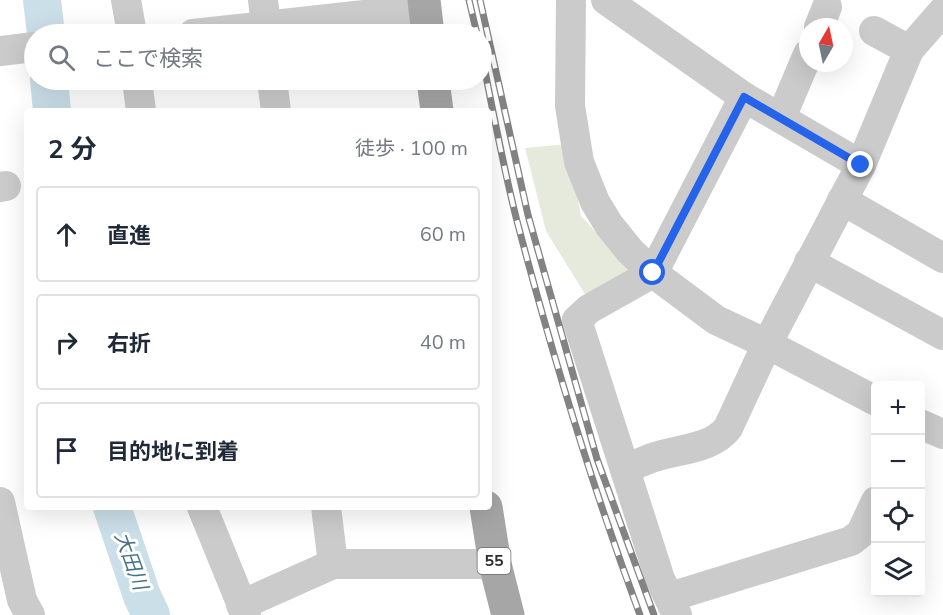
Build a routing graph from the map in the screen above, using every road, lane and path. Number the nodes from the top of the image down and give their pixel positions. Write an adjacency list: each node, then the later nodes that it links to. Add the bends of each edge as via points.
1 (126, 0): 7 (street)
2 (571, 0): 26 (street, via 570,106 579,162 609,225)
3 (606, 0): 17 (street)
4 (943, 11): 11 (street)
5 (426, 14): 6 (street)
6 (265, 20): 8 (street)
7 (130, 24)
8 (244, 24)
9 (874, 31): 11 (street)
10 (24, 48): 12 (street)
11 (909, 50): 22 (street)
12 (0, 51)
13 (800, 72): 21 (street)
14 (138, 90): 18 (street)
15 (273, 90): 19 (street)
16 (434, 90): 20 (main road)
17 (744, 97): 21 (street); 26 (street)
18 (141, 108)
19 (276, 108)
20 (437, 108)
21 (781, 118): 22 (street)
22 (861, 165): 23 (street)
23 (842, 200): 24 (street); 25 (street)
24 (943, 258)
25 (809, 262): 27 (street); 28 (street)
26 (653, 273): 28 (street, via 716,320); 32 (street, via 589,309 578,320)
27 (943, 335)
28 (767, 344): 29 (street); 32 (street, via 722,436)
29 (871, 398)
30 (925, 426): 31 (street)
31 (943, 434)
32 (625, 470): 41 (street, via 660,579)
33 (0, 502): 40 (street)
34 (203, 510): 42 (street)
35 (326, 510): 38 (street)
36 (486, 510): 39 (main road, 55)
37 (871, 512): 41 (street, via 861,533 851,541)
38 (333, 564): 39 (street); 42 (street)
39 (495, 564): 43 (main road, 55)
40 (17, 605)
41 (674, 606)
42 (244, 610)
43 (508, 615)

